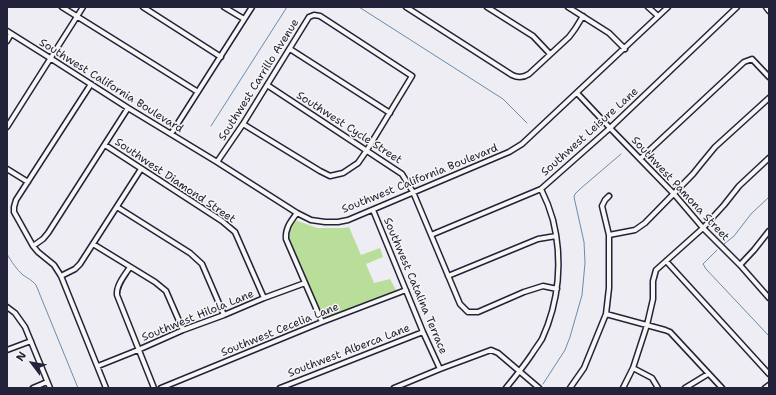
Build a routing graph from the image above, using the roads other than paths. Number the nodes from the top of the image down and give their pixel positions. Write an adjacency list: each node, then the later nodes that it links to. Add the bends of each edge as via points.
1 (62, 7): 14 (street)
2 (83, 7): 14 (street)
3 (143, 7): 23 (street)
4 (224, 7): 17 (street)
5 (252, 7): 17 (street)
6 (406, 7): 22 (street, via 517,78 525,76)
7 (487, 7): 22 (street, via 533,36)
8 (568, 7): 15 (street)
9 (648, 7): 16 (street)
10 (668, 7): 16 (street, Southwest California Boulevard)
11 (737, 7): 35 (street, Southwest Leisure Lane)
12 (766, 7): 13 (street)
13 (769, 11)
14 (78, 16): 24 (street); 28 (street)
15 (583, 16): 21 (street, via 610,33); 22 (street, via 571,34)
16 (658, 16): 21 (street, Southwest California Boulevard)
17 (244, 20): 23 (street)
18 (9, 33): 19 (street); 24 (street, Southwest California Boulevard)
19 (7, 40)
20 (290, 49): 27 (street, Southwest Carrillo Avenue); 32 (street); 32 (street, Southwest Carrillo Avenue, via 309,17 320,16 412,76)
21 (625, 49): 29 (street, Southwest California Boulevard)
22 (550, 54)
23 (221, 57): 28 (street)
24 (50, 58): 26 (street, Southwest California Boulevard); 34 (street)
25 (769, 77): 40 (street, via 752,59 744,62)
26 (90, 84): 31 (street, Southwest California Boulevard); 44 (street)
27 (267, 85): 33 (street, Southwest Carrillo Avenue); 38 (street, Southwest Cycle Street)
28 (198, 92): 36 (street)
29 (577, 93): 35 (street, Southwest Pamona Street); 46 (street, Southwest California Boulevard, via 516,148)
30 (769, 98): 47 (street, via 715,147)
31 (128, 108): 36 (street, Southwest California Boulevard); 37 (street)
32 (390, 113): 38 (street)
33 (243, 124): 38 (street, via 330,176 343,173 358,164); 41 (street, Southwest Carrillo Avenue)
34 (7, 127)
35 (610, 128): 40 (street, Southwest Pamona Street); 45 (street, Southwest Leisure Lane)
36 (171, 134): 41 (street, Southwest California Boulevard)
37 (105, 145): 43 (street, Southwest Diamond Street); 58 (street, via 48,233)
38 (367, 150): 46 (street, Southwest Cycle Street, via 402,174)
39 (769, 158): 52 (street, via 739,186)
40 (640, 159): 47 (street, Southwest Pamona Street)
41 (217, 162): 51 (street, Southwest California Boulevard)
42 (7, 169): 44 (street)
43 (141, 169): 49 (street); 67 (street, Southwest Diamond Street, via 235,232)
44 (28, 182): 58 (street, via 15,203 14,212)
45 (541, 189): 54 (street, Southwest Leisure Lane); 56 (street, via 553,220)
46 (413, 192): 50 (street, Southwest California Boulevard); 54 (street, Southwest Cycle Street)
47 (674, 194): 52 (street, Southwest Pamona Street); 55 (street, via 635,230)
48 (609, 196): 55 (street, via 602,206)
49 (117, 207): 57 (street); 70 (street, via 190,253 202,264)
50 (373, 210): 51 (street, Southwest California Boulevard, via 338,222 311,220); 66 (street, Southwest Catalina Terrace)
51 (296, 212): 64 (street, via 287,229 286,239)
52 (703, 228): 59 (street); 60 (street, Southwest Pamona Street)
53 (768, 233): 60 (street)
54 (431, 235): 63 (street, Southwest Cycle Street)
55 (609, 235): 71 (street, via 609,288)
56 (556, 236): 63 (street, via 538,239); 65 (street, via 559,267)
57 (93, 244): 61 (street); 62 (street, via 80,264)
58 (33, 246): 62 (street, via 54,264)
59 (666, 261): 73 (street, via 656,270 652,281 653,299); 84 (street)
60 (740, 265): 68 (street, Southwest Pamona Street)
61 (130, 268): 74 (street, via 166,291); 78 (street, via 116,292)
62 (61, 276): 79 (street)
63 (448, 276): 65 (street, Southwest Cycle Street, via 460,304 468,312 478,312 543,286)
64 (305, 283): 67 (street, Southwest Hilola Lane); 72 (street)
65 (557, 289): 82 (street, via 553,310 542,340)
66 (406, 290): 72 (street, Southwest Cecelia Lane); 75 (street, Southwest Catalina Terrace)
67 (264, 298): 70 (street, Southwest Hilola Lane)
68 (769, 298)
69 (7, 307): 76 (street, via 25,327)
70 (224, 314): 74 (street, Southwest Hilola Lane)
71 (606, 314): 73 (street); 96 (street, via 584,368)
72 (322, 322): 91 (street, Southwest Cecelia Lane)
73 (647, 325): 80 (street); 83 (street, via 670,332)
74 (182, 330): 78 (street, Southwest Hilola Lane)
75 (423, 332): 81 (street, Southwest Catalina Terrace); 92 (street, Southwest Alberca Lane)
76 (31, 341): 77 (street); 85 (street)
77 (7, 350)
78 (138, 350): 79 (street, Southwest Hilola Lane); 90 (street)
79 (98, 366): 89 (street)
80 (633, 368): 97 (street); 98 (street, via 652,378)
81 (440, 369): 82 (street, via 491,350); 93 (street)
82 (520, 372): 94 (street); 95 (street)
83 (708, 374): 99 (street); 100 (street)
84 (769, 374)
85 (47, 382): 87 (street); 88 (street)
86 (769, 385): 101 (street)
87 (33, 388)
88 (50, 388)
89 (106, 388)
90 (154, 388)
91 (161, 388)
92 (280, 388)
93 (394, 388)
94 (506, 388)
95 (539, 388)
96 (570, 388)
97 (623, 388)
98 (658, 388)
99 (685, 388)
100 (722, 388)
101 (765, 388)

